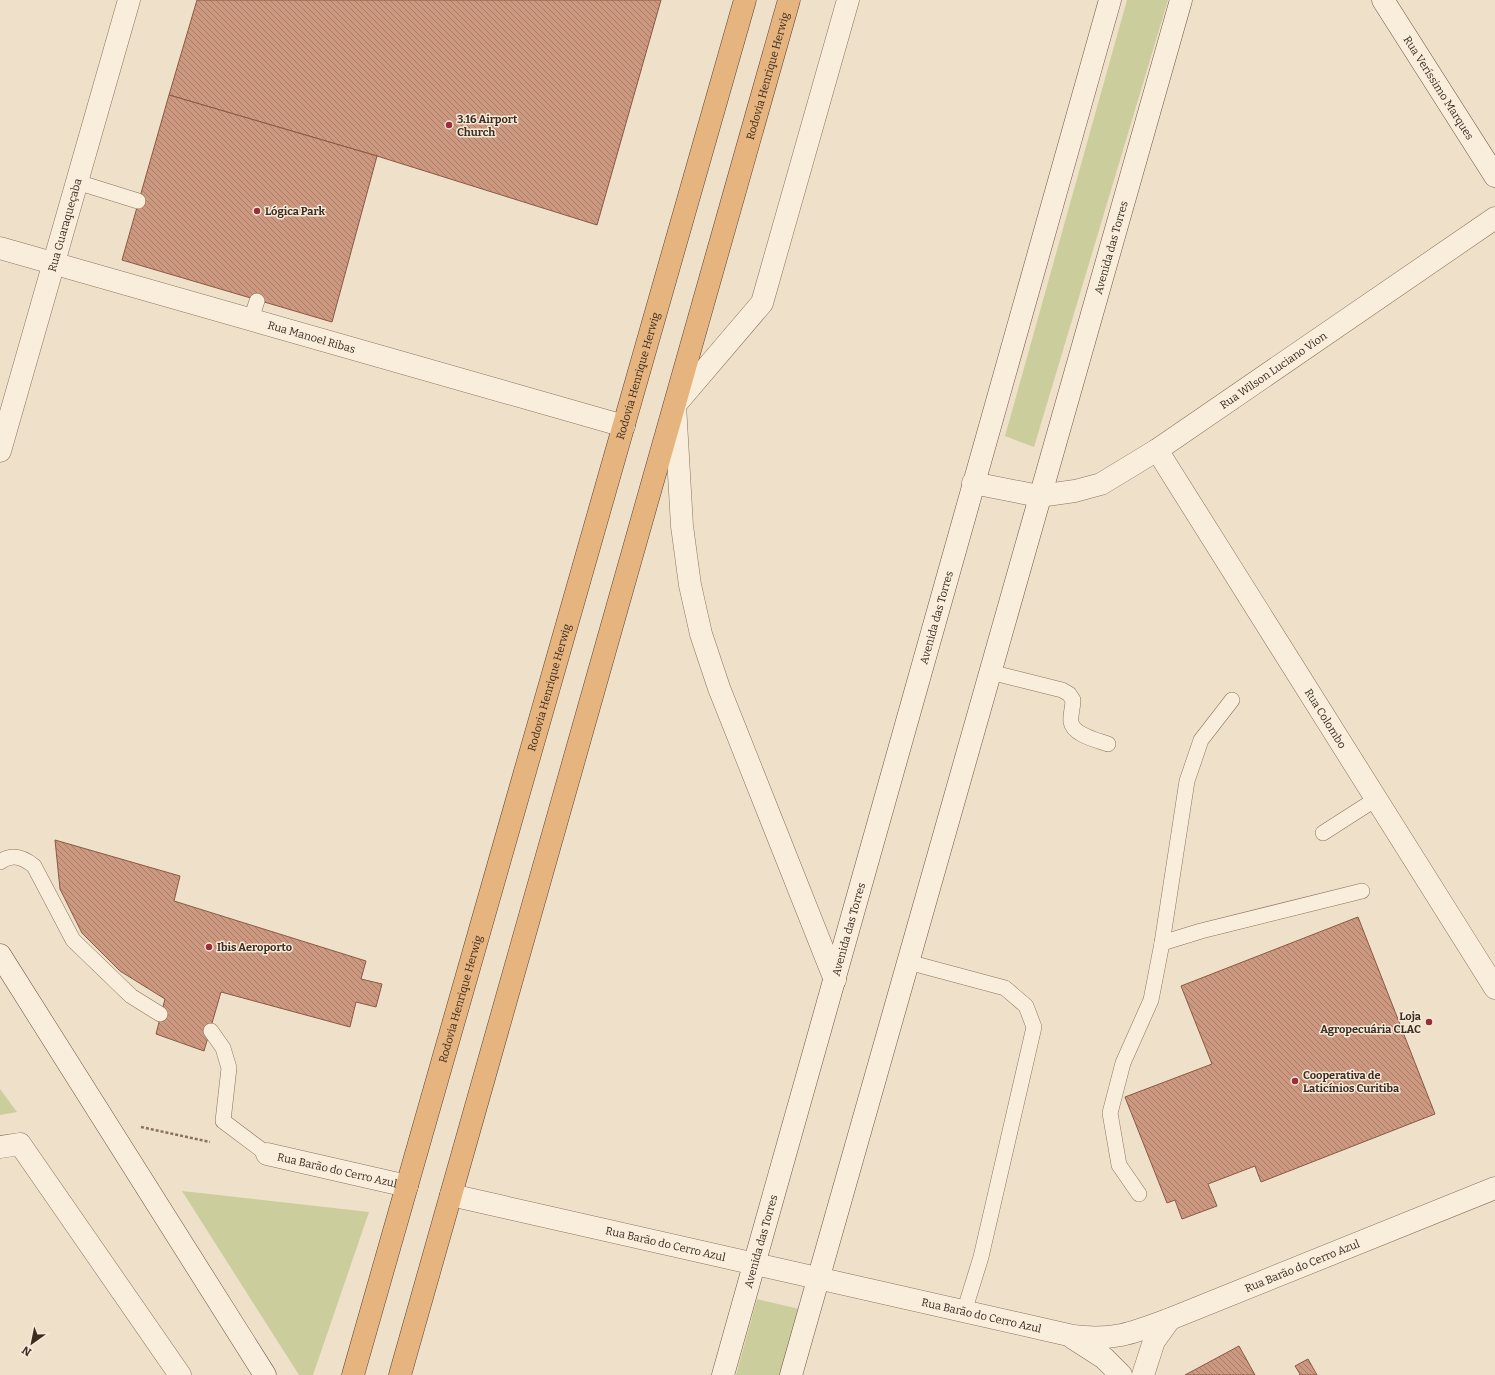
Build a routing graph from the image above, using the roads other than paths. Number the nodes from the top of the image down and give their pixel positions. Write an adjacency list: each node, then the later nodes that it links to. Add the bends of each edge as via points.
1 (129, 0): 9 (street, Rua Guaraqueçaba)
2 (745, 0): 15 (highway, Rodovia Henrique Herwig)
3 (789, 0): 14 (highway, Rodovia Henrique Herwig)
4 (848, 0): 14 (street, via 762,302)
5 (1110, 0): 18 (street, Avenida das Torres)
6 (1181, 0): 19 (street, Avenida das Torres)
7 (1383, 0): 8 (street, Rua Veríssimo Marques)
8 (1495, 176)
9 (77, 182): 10 (lane); 13 (street, Rua Guaraqueçaba)
10 (138, 201)
11 (1495, 218): 16 (street, Rua Wilson Luciano Vion)
12 (0, 248): 13 (street, Rua Manoel Ribas)
13 (54, 263): 15 (street, Rua Manoel Ribas, via 254,310); 17 (street, Rua Guaraqueçaba)
14 (674, 405): 30 (street, via 682,526 690,585 701,634 719,688); 39 (highway, Rodovia Henrique Herwig)
15 (624, 426): 36 (highway, Rodovia Henrique Herwig)
16 (1157, 450): 19 (street, Rua Wilson Luciano Vion, via 1101,484); 23 (street, Rua Colombo)
17 (0, 451)
18 (973, 483): 19 (street); 30 (street, Avenida das Torres)
19 (1039, 496): 20 (street, Avenida das Torres)
20 (990, 672): 22 (lane, via 1069,694 1073,700 1073,728 1079,733); 29 (street, Avenida das Torres)
21 (1232, 700): 27 (lane, via 1201,740 1187,781)
22 (1108, 744)
23 (1376, 798): 24 (lane); 31 (street, Rua Colombo)
24 (1323, 833)
25 (0, 862): 32 (lane, via 6,858 23,858 34,866 73,940 131,996)
26 (1362, 890): 27 (lane)
27 (1162, 943): 38 (lane, via 1151,1000 1123,1064 1110,1113 1119,1165)
28 (0, 955): 46 (street)
29 (908, 962): 41 (street, Avenida das Torres); 42 (lane, via 1005,988 1026,1006 1034,1027 981,1258)
30 (835, 980): 40 (street, Avenida das Torres)
31 (1495, 988)
32 (160, 1014)
33 (211, 1031): 35 (lane, via 223,1048 229,1068 223,1121)
34 (10, 1146): 45 (street)
35 (267, 1154): 36 (street, Rua Barão do Cerro Azul)
36 (407, 1186): 47 (highway, Rodovia Henrique Herwig)
37 (1495, 1188): 43 (street, Rua Barão do Cerro Azul)
38 (1139, 1194)
39 (451, 1195): 40 (street, Rua Barão do Cerro Azul); 48 (highway, Rodovia Henrique Herwig)
40 (754, 1264): 41 (street, Rua Barão do Cerro Azul); 49 (street, Avenida das Torres)
41 (818, 1279): 42 (street, Rua Barão do Cerro Azul); 50 (street, Avenida das Torres)
42 (964, 1312): 44 (street, Rua Barão do Cerro Azul)
43 (1170, 1319): 44 (street, Rua Barão do Cerro Azul, via 1118,1337 1091,1338); 52 (street, via 1154,1341)
44 (1065, 1334): 51 (street, via 1092,1349)
45 (180, 1375)
46 (265, 1375)
47 (353, 1375)
48 (400, 1375)
49 (723, 1375)
50 (791, 1375)
51 (1121, 1375)
52 (1143, 1375)

